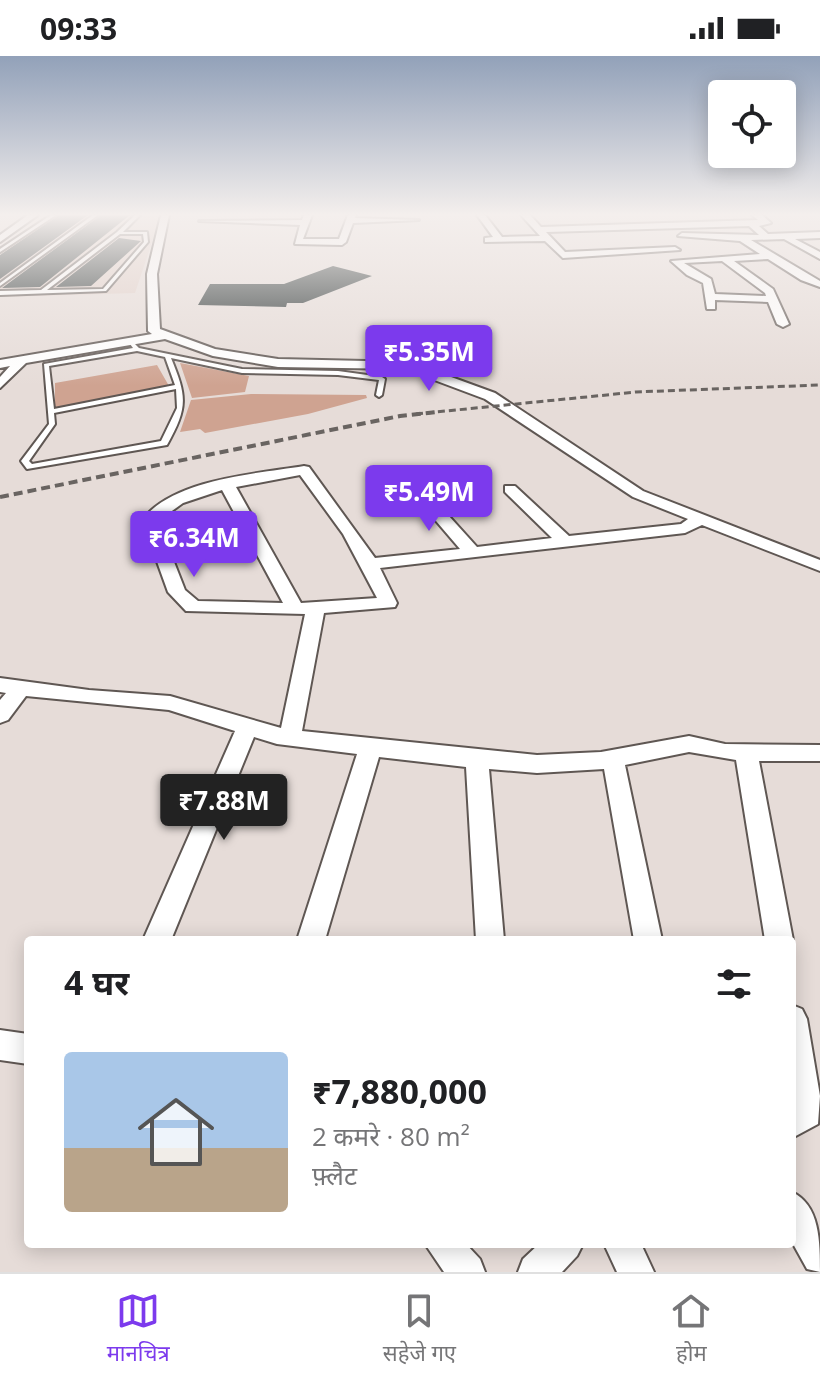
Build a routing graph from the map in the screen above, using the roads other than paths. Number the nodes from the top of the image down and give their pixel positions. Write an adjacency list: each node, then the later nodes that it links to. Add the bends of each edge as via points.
1 (18, 272): 9 (lane)
2 (68, 272): 13 (lane)
3 (120, 272): 13 (lane, via 104,290)
4 (152, 272): 17 (street, via 154,331)
5 (689, 272): 15 (street, via 708,281 711,302)
6 (743, 272): 10 (street)
7 (796, 272): 8 (street)
8 (817, 284): 11 (street)
9 (0, 285)
10 (761, 285): 12 (street); 15 (street)
11 (798, 286)
12 (777, 287)
13 (43, 291): 14 (lane)
14 (0, 293)
15 (772, 299): 16 (street)
16 (783, 324)
17 (167, 335): 18 (street); 29 (street, via 213,352 278,363 406,365 490,396 638,494)
18 (134, 346): 19 (lane); 20 (street); 25 (lane, via 46,365)
19 (167, 355): 23 (lane); 24 (lane, via 242,371 382,379)
20 (22, 360): 21 (street); 22 (street)
21 (0, 364)
22 (0, 384)
23 (179, 386): 25 (lane); 25 (lane, via 181,412 164,443 30,467 25,461 52,424)
24 (379, 395)
25 (51, 412)
26 (228, 486): 32 (street, via 304,470); 34 (street); 34 (street, via 195,493 157,510 150,520 177,592 193,607)
27 (415, 487): 31 (street)
28 (510, 489): 30 (street)
29 (700, 519): 30 (street, via 685,528); 33 (street)
30 (564, 541): 31 (street)
31 (472, 552): 32 (street)
32 (372, 564): 34 (street, via 388,603)
33 (820, 566)
34 (306, 608): 38 (street)
35 (11, 686): 36 (street); 37 (street, via 170,703)
36 (0, 715)
37 (248, 725): 38 (street); 44 (street)
38 (290, 737): 39 (street)
39 (371, 745): 42 (street); 45 (street)
40 (746, 753): 41 (street); 43 (street, via 689,744); 48 (street)
41 (820, 753)
42 (477, 759): 43 (street, via 537,764); 46 (street)
43 (613, 759): 47 (street)
44 (159, 936)
45 (312, 936)
46 (490, 936)
47 (647, 936)
48 (778, 936)
49 (796, 1044): 52 (street, via 807,1113)
50 (0, 1045): 51 (street)
51 (24, 1048)
52 (796, 1120)
53 (796, 1216): 57 (street)
54 (446, 1248): 58 (street)
55 (561, 1248): 59 (street)
56 (624, 1248): 60 (street)
57 (820, 1256)
58 (467, 1272)
59 (536, 1272)
60 (636, 1272)

